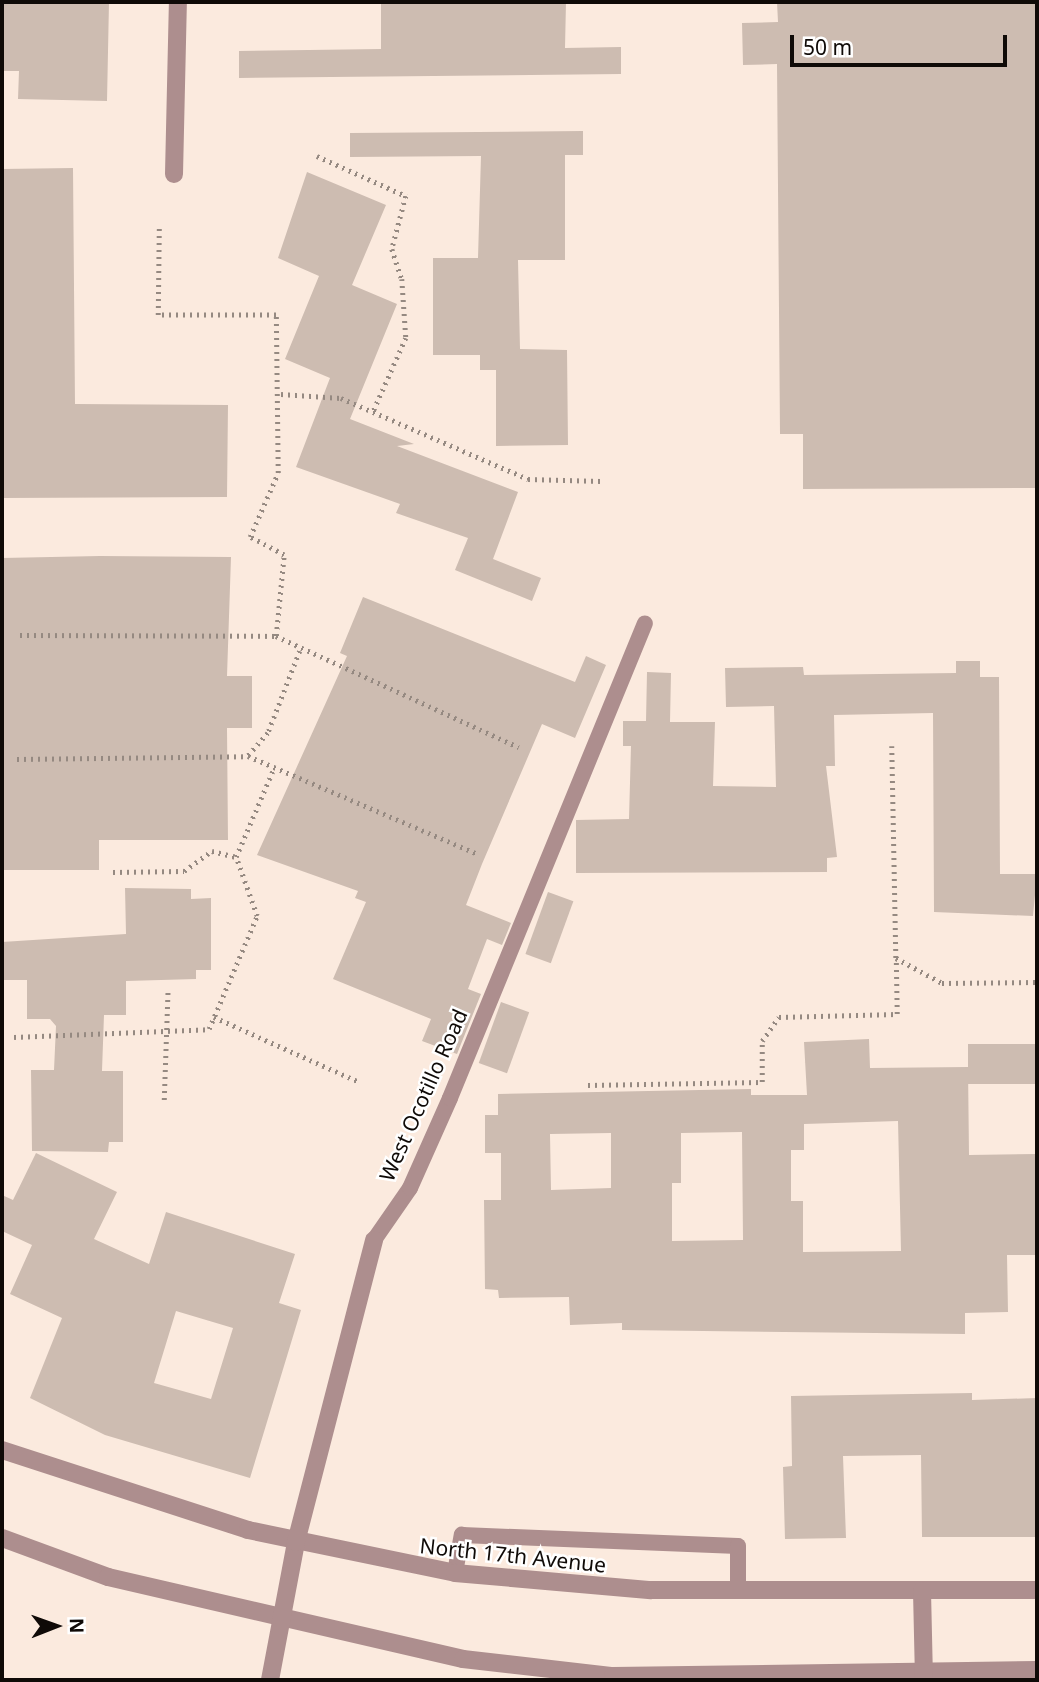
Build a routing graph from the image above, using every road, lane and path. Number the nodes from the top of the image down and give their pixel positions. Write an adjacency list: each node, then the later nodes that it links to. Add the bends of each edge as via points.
1 (178, 2): 3 (street)
2 (317, 156): 6 (path, via 406,196 392,249 402,279 405,338)
3 (174, 174)
4 (159, 227): 10 (path, via 158,315 276,315 278,473 250,537 284,555)
5 (281, 394): 6 (path, via 341,398)
6 (373, 412): 7 (path, via 528,479)
7 (601, 481)
8 (645, 623): 29 (lane, West Ocotillo Road, via 445,1110 410,1188)
9 (19, 635): 10 (path)
10 (276, 636): 11 (path)
11 (300, 651): 13 (path); 14 (path, via 268,733)
12 (892, 746): 20 (path)
13 (519, 747)
14 (248, 757): 15 (path); 16 (path)
15 (17, 759)
16 (274, 768): 17 (path); 18 (path)
17 (478, 854)
18 (236, 857): 19 (path, via 212,851 184,871); 23 (path, via 257,916)
19 (113, 872)
20 (896, 958): 21 (path, via 942,983); 27 (path, via 897,1014 779,1017 762,1041 762,1082)
21 (1037, 982)
22 (168, 988): 24 (path)
23 (214, 1017): 24 (path, via 209,1028); 26 (path)
24 (166, 1030): 25 (path); 28 (path)
25 (14, 1037)
26 (357, 1081)
27 (588, 1085)
28 (164, 1100)
29 (374, 1240): 32 (street, West Ocotillo Road)
30 (2, 1450): 32 (street, North 17th Avenue, via 162,1505)
31 (2, 1538): 37 (street, via 108,1577)
32 (296, 1542): 33 (street, North 17th Avenue); 37 (street, West Ocotillo Road)
33 (455, 1573): 35 (street, North 17th Avenue, via 534,1583); 35 (lane, via 462,1535 738,1546)
34 (1037, 1590): 36 (street, North 17th Avenue)
35 (738, 1591): 36 (street, North 17th Avenue)
36 (922, 1591): 39 (street)
37 (284, 1621): 39 (street, via 463,1660 613,1676); 40 (street, West Ocotillo Road)
38 (1037, 1670): 39 (street)
39 (924, 1676)
40 (270, 1680)

